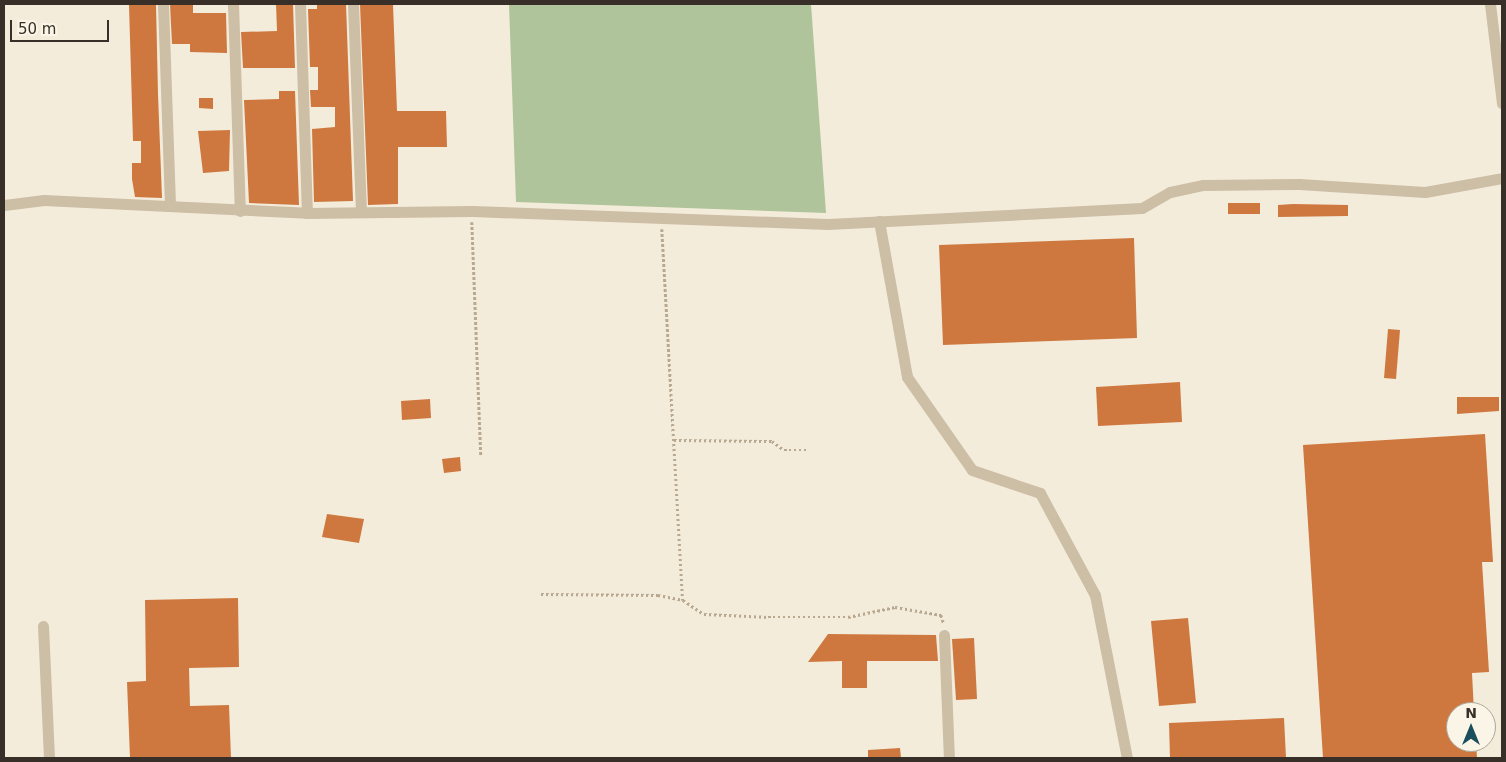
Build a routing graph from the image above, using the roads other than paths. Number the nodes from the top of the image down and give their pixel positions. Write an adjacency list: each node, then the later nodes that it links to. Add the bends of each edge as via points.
1 (164, 4): 8 (street)
2 (233, 4): 10 (street)
3 (300, 4): 12 (street)
4 (352, 4): 11 (street)
5 (1490, 4): 6 (street)
6 (1502, 103)
7 (1502, 178): 13 (street, via 1425,192 1299,184 1203,185 1170,192 1142,208)
8 (170, 204): 9 (street, via 44,200); 10 (street)
9 (4, 205)
10 (240, 211): 12 (street)
11 (361, 212): 12 (street); 13 (street, via 472,211 828,224)
12 (307, 213)
13 (879, 221): 18 (street, via 907,377 972,470 1040,492 1095,595)
14 (43, 626): 16 (street)
15 (944, 635): 17 (street)
16 (49, 758)
17 (949, 758)
18 (1127, 758)

